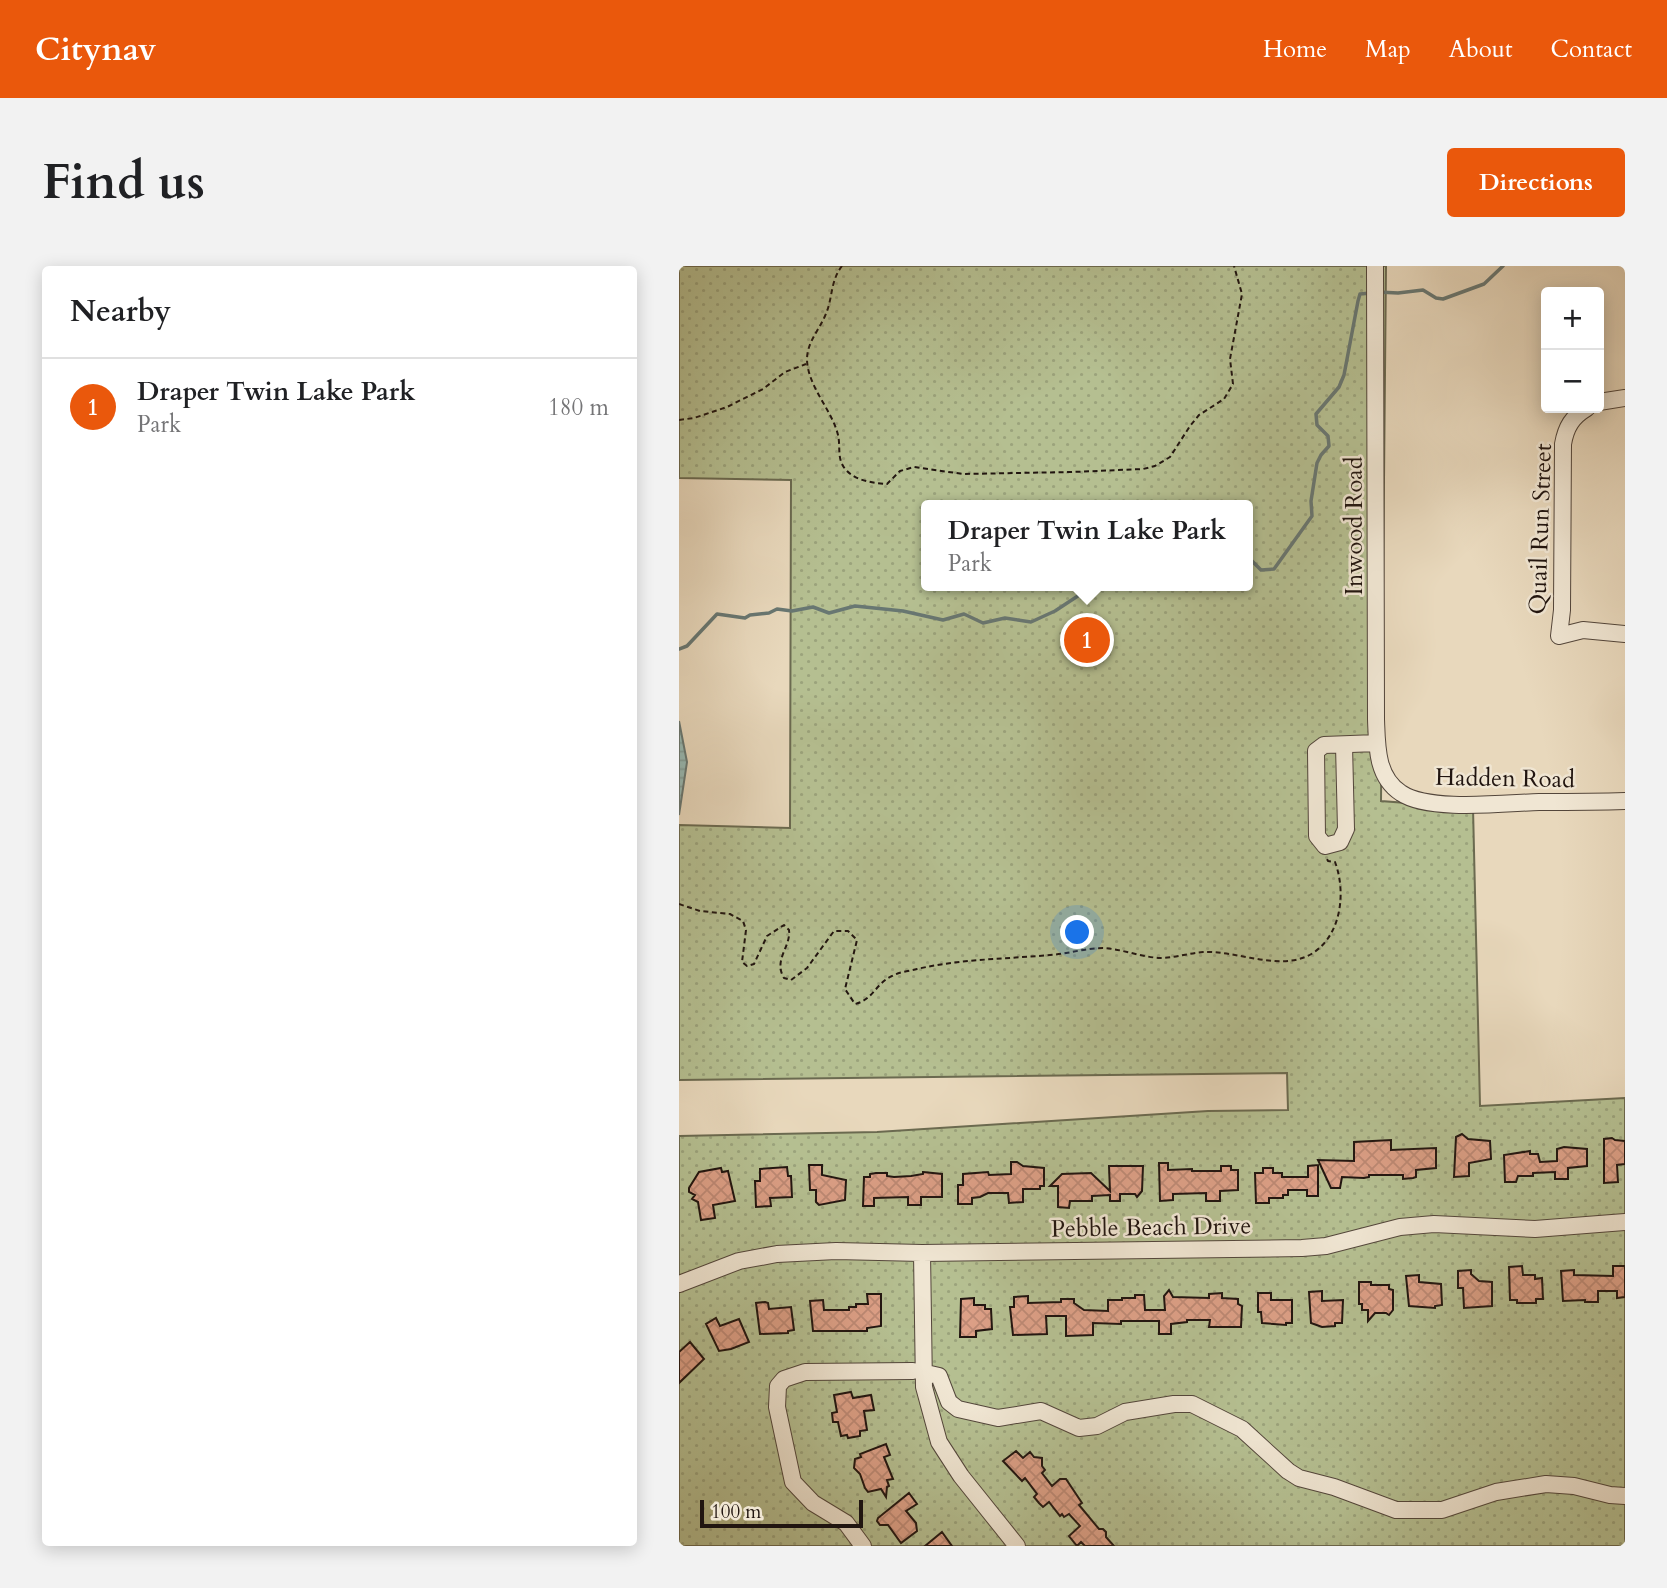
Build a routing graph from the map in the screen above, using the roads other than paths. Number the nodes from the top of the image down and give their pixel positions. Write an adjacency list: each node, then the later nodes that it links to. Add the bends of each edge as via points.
1 (1375, 266): 6 (street, Inwood Road)
2 (1625, 398): 3 (street)
3 (1604, 401)
4 (1578, 413): 5 (street, Quail Run Street, via 1565,431 1563,444 1559,636 1583,630)
5 (1625, 634)
6 (1377, 743): 7 (street); 8 (street, Inwood Road, via 1378,761)
7 (1344, 745): 7 (street, via 1324,745 1316,751 1317,836 1325,846 1340,842 1346,829)
8 (1390, 782): 9 (street, Hadden Road, via 1401,793 1435,803)
9 (1625, 801)
10 (1625, 1222): 11 (street, Pebble Beach Drive, via 1535,1228 1422,1225 1302,1248)
11 (922, 1253): 12 (street, Pebble Beach Drive, via 777,1254 739,1261); 15 (street, via 924,1387 939,1442)
12 (679, 1284)
13 (1625, 1496): 14 (street, via 1546,1484 1496,1492 1442,1510 1396,1510 1299,1478 1242,1429 1192,1404 1130,1411 1092,1428 1079,1428 1038,1411 998,1418 958,1409 949,1402 940,1379 919,1372 805,1372 784,1379 778,1386 777,1407 793,1482 813,1503 846,1523)
14 (863, 1546)
15 (1017, 1546)

